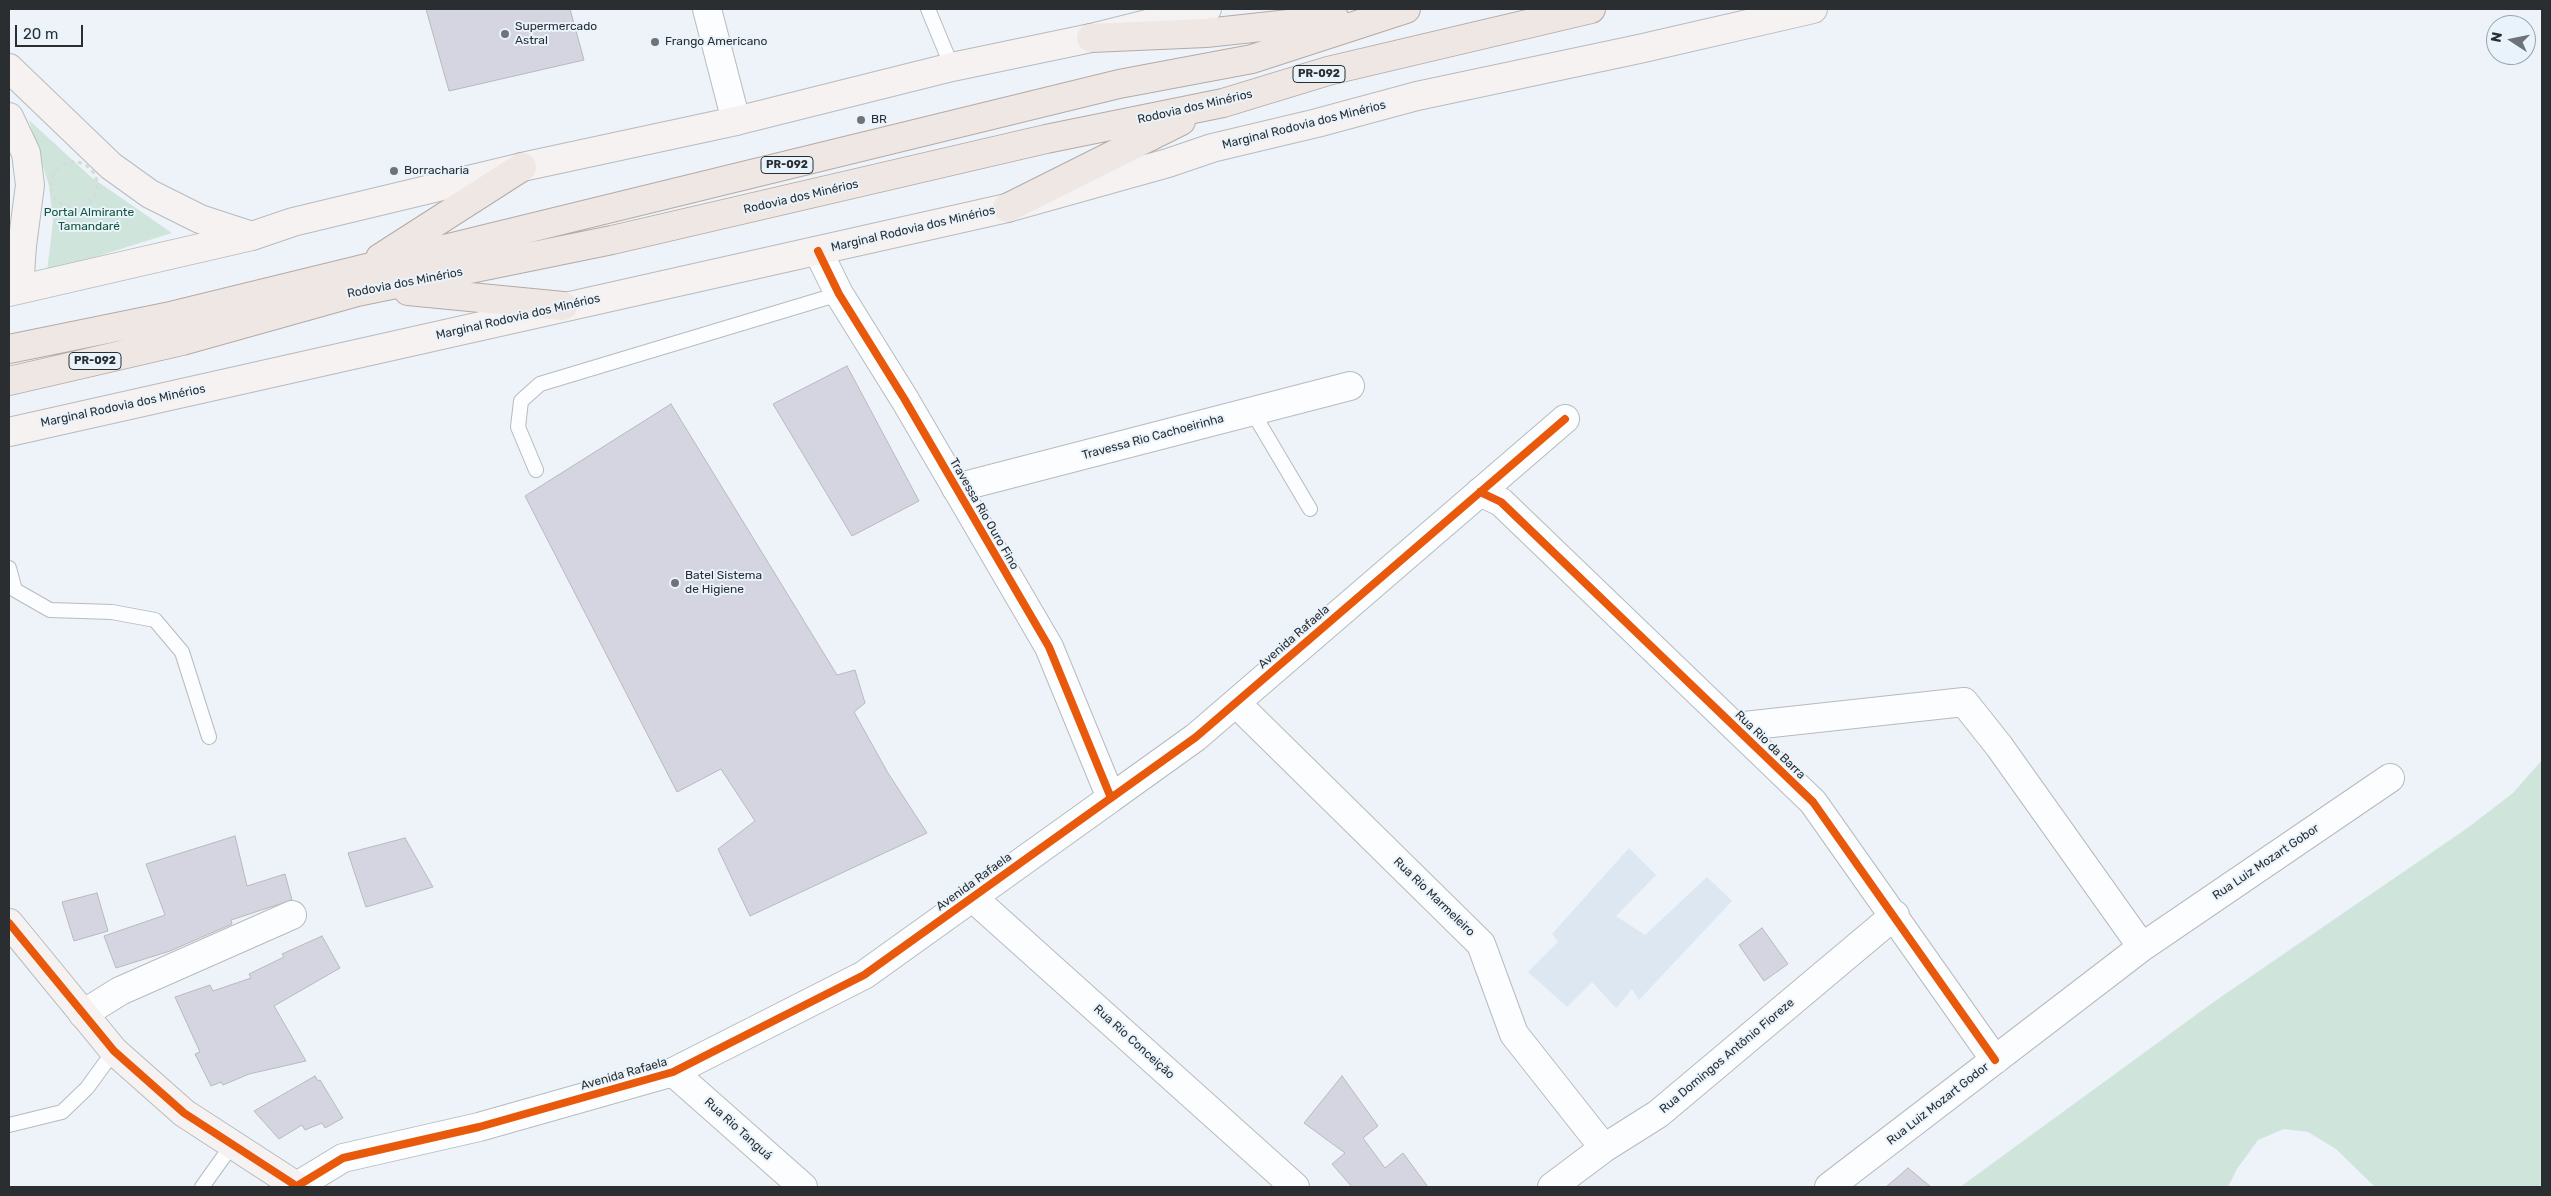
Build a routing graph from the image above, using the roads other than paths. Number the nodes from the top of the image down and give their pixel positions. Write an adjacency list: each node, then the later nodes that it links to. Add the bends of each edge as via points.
1 (707, 9): 13 (street)
2 (928, 9): 9 (lane)
3 (1207, 9): 8 (main road)
4 (1398, 9): 8 (main road, via 1310,23 1206,33)
5 (1406, 9): 18 (main road, Rodovia dos Minérios / PR-092, via 1252,59 1110,86)
6 (1591, 9): 11 (main road, Rodovia dos Minérios / PR-092, via 1328,71)
7 (1813, 9): 15 (main road, Marginal Rodovia dos Minérios, via 1417,96 1212,148)
8 (1091, 38): 9 (main road)
9 (952, 67): 13 (main road)
10 (9, 68): 16 (main road, via 111,166 150,194 200,219)
11 (1215, 104): 15 (main road); 19 (main road, Rodovia dos Minérios / PR-092)
12 (9, 119): 20 (main road, via 26,153 30,185)
13 (736, 121): 14 (main road)
14 (522, 167): 16 (main road, via 293,222); 18 (main road)
15 (1007, 208): 17 (main road, Marginal Rodovia dos Minérios)
16 (252, 236): 20 (main road)
17 (818, 251): 21 (street, Travessa Rio Ouro Fino); 22 (main road, Marginal Rodovia dos Minérios)
18 (362, 269): 23 (main road, Rodovia dos Minérios / PR-092, via 166,317)
19 (381, 289): 22 (main road); 24 (main road, Rodovia dos Minérios / PR-092, via 357,292 182,340)
20 (14, 291)
21 (839, 294): 29 (lane, via 540,384 521,401 518,427); 30 (street, Travessa Rio Ouro Fino)
22 (564, 306): 28 (main road, Marginal Rodovia dos Minérios)
23 (9, 350)
24 (9, 381)
25 (1350, 386): 26 (street, Travessa Rio Cachoeirinha)
26 (1252, 411): 30 (street, Travessa Rio Cachoeirinha); 32 (lane)
27 (1565, 419): 31 (street, Avenida Rafaela)
28 (9, 432)
29 (536, 470)
30 (956, 488): 38 (street, Travessa Rio Ouro Fino, via 1049,647)
31 (1480, 492): 34 (street, Avenida Rafaela); 35 (street, Rua Rio da Barra, via 1501,502)
32 (1310, 509)
33 (9, 568): 36 (lane, via 15,590 50,610 112,612 155,620 182,652)
34 (1236, 703): 38 (street, Avenida Rafaela, via 1196,737); 50 (street, Rua Rio Marmeleiro, via 1481,944 1514,1034)
35 (1735, 727): 41 (street, Rua Rio da Barra, via 1813,802); 43 (street, via 1964,702)
36 (209, 737)
37 (2390, 778): 43 (street, Rua Luiz Mozart Gobor)
38 (1111, 798): 39 (street, Avenida Rafaela)
39 (972, 897): 47 (street, Avenida Rafaela, via 864,975); 54 (street, Rua Rio Conceição)
40 (292, 915): 44 (street, via 120,991)
41 (1895, 915): 46 (street, Rua Rio da Barra); 50 (street, Rua Domingos Antônio Fioreze, via 1658,1114)
42 (9, 923): 44 (main road)
43 (2142, 947): 46 (street, Rua Luiz Mozart Godor)
44 (83, 1014): 45 (main road)
45 (114, 1051): 48 (lane, via 86,1088 62,1112); 49 (main road, via 184,1113)
46 (1995, 1060): 56 (street, Rua Luiz Mozart Godor)
47 (673, 1072): 52 (street, Avenida Rafaela, via 479,1127 343,1158); 53 (street, Rua Rio Tanguá)
48 (9, 1126)
49 (232, 1144): 51 (lane); 52 (main road)
50 (1604, 1148): 55 (street, Rua Domingos Antônio Fioreze)
51 (202, 1187)
52 (298, 1187)
53 (803, 1187)
54 (1295, 1187)
55 (1552, 1187)
56 (1829, 1187)

